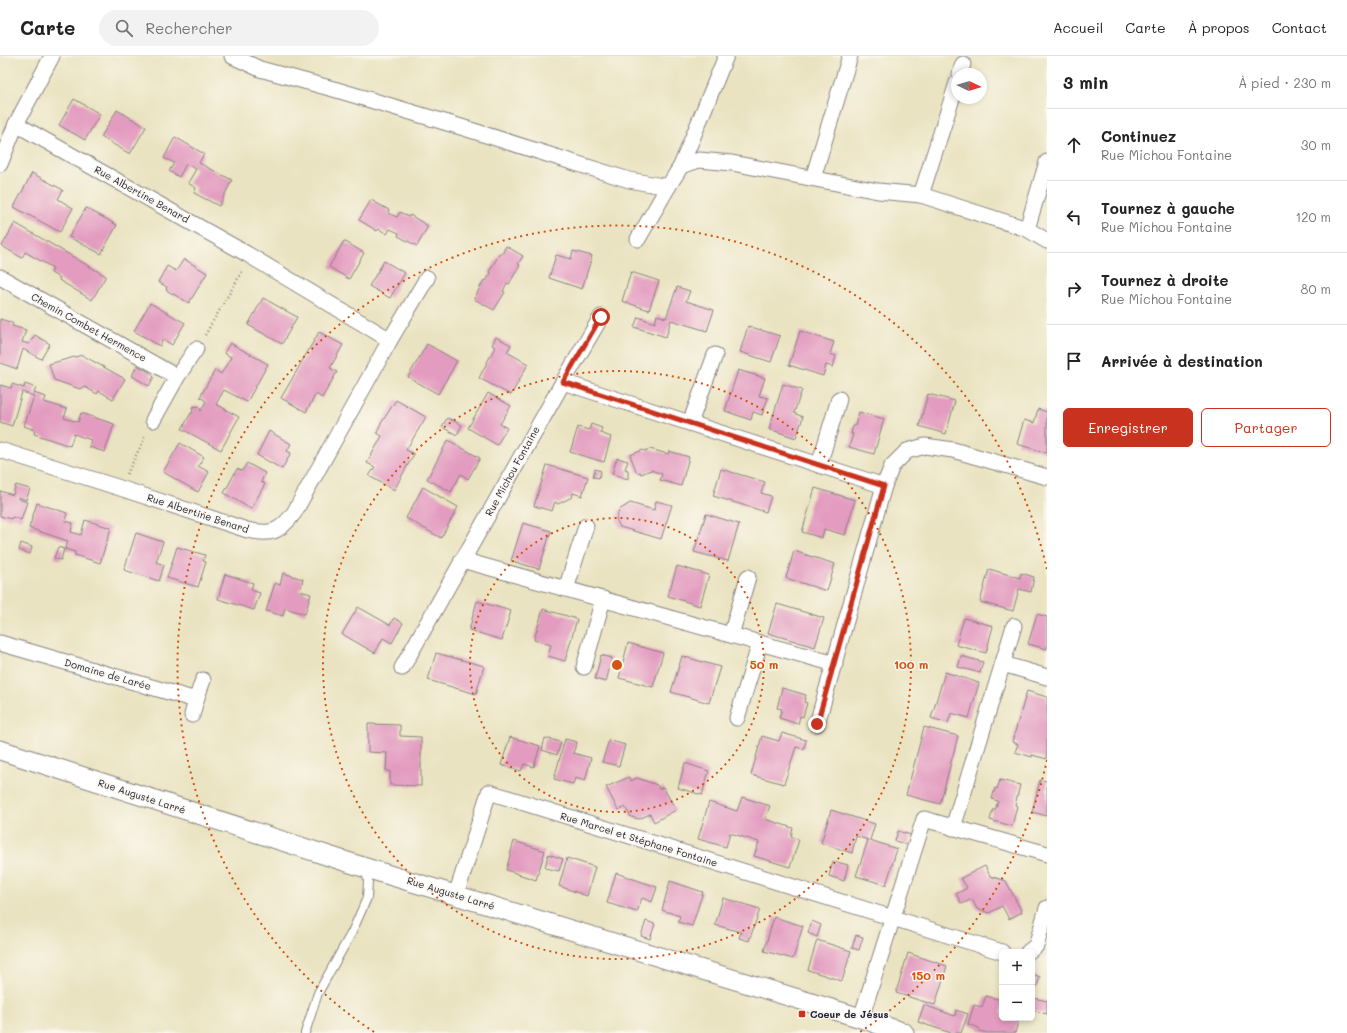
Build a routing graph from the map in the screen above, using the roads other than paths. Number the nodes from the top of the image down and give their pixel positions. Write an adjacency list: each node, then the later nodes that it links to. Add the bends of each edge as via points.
1 (52, 56): 6 (street)
2 (232, 56): 11 (street, via 260,69 461,127 629,180)
3 (726, 56): 9 (street)
4 (850, 56): 10 (street)
5 (951, 102): 12 (street)
6 (16, 124): 8 (street); 19 (street, Rue Albertine Benard, via 251,257)
7 (1047, 162): 13 (street)
8 (0, 164)
9 (681, 166): 10 (street, via 699,160 732,163); 11 (street)
10 (814, 178): 12 (street, via 878,191)
11 (668, 187): 14 (street)
12 (922, 195): 13 (street)
13 (1027, 229): 15 (street)
14 (638, 238)
15 (1047, 241)
16 (0, 277): 22 (street, Chemin Combet Hermence)
17 (427, 278): 19 (street, Rue Albertine Benard)
18 (601, 317): 23 (street, Rue Michou Fontaine)
19 (390, 340): 27 (street, Rue Albertine Benard, via 294,513 285,525 273,532 247,530)
20 (196, 349): 22 (street)
21 (715, 355): 26 (street)
22 (177, 377): 25 (street)
23 (563, 382): 26 (street); 32 (street, Rue Michou Fontaine)
24 (839, 399): 28 (street)
25 (153, 420)
26 (690, 423): 28 (street)
27 (0, 450)
28 (819, 465): 30 (street)
29 (1047, 477): 30 (street, via 953,450 925,446 907,451 892,466)
30 (884, 486): 40 (street)
31 (586, 526): 34 (street)
32 (462, 560): 34 (street); 42 (street, Rue Michou Fontaine)
33 (748, 577): 37 (street)
34 (566, 589): 35 (street)
35 (603, 599): 37 (street); 43 (street)
36 (1014, 626): 41 (street)
37 (731, 635): 39 (street)
38 (0, 643): 46 (street, Domaine de Larée)
39 (760, 643): 40 (street); 48 (street)
40 (835, 664): 49 (street)
41 (1003, 664): 44 (street); 51 (street)
42 (402, 668)
43 (584, 668)
44 (1047, 678)
45 (203, 680): 46 (street)
46 (196, 700): 47 (street)
47 (192, 716)
48 (737, 718)
49 (817, 724)
50 (0, 750): 53 (street, Rue Auguste Larré)
51 (953, 828): 52 (street); 56 (street, via 924,819)
52 (1047, 854)
53 (366, 868): 54 (street, Rue Auguste Larré); 60 (lane, via 367,898 352,932 318,993)
54 (456, 895): 56 (street, Rue Marcel et Stéphane Fontaine, via 489,792); 59 (street, Rue Auguste Larré)
55 (1047, 908): 57 (street)
56 (892, 918): 58 (street, Rue Marcel et Stéphane Fontaine); 59 (street)
57 (1037, 949)
58 (999, 951)
59 (861, 1018): 61 (street, Rue Auguste Larré)
60 (305, 1033)
61 (904, 1033)

